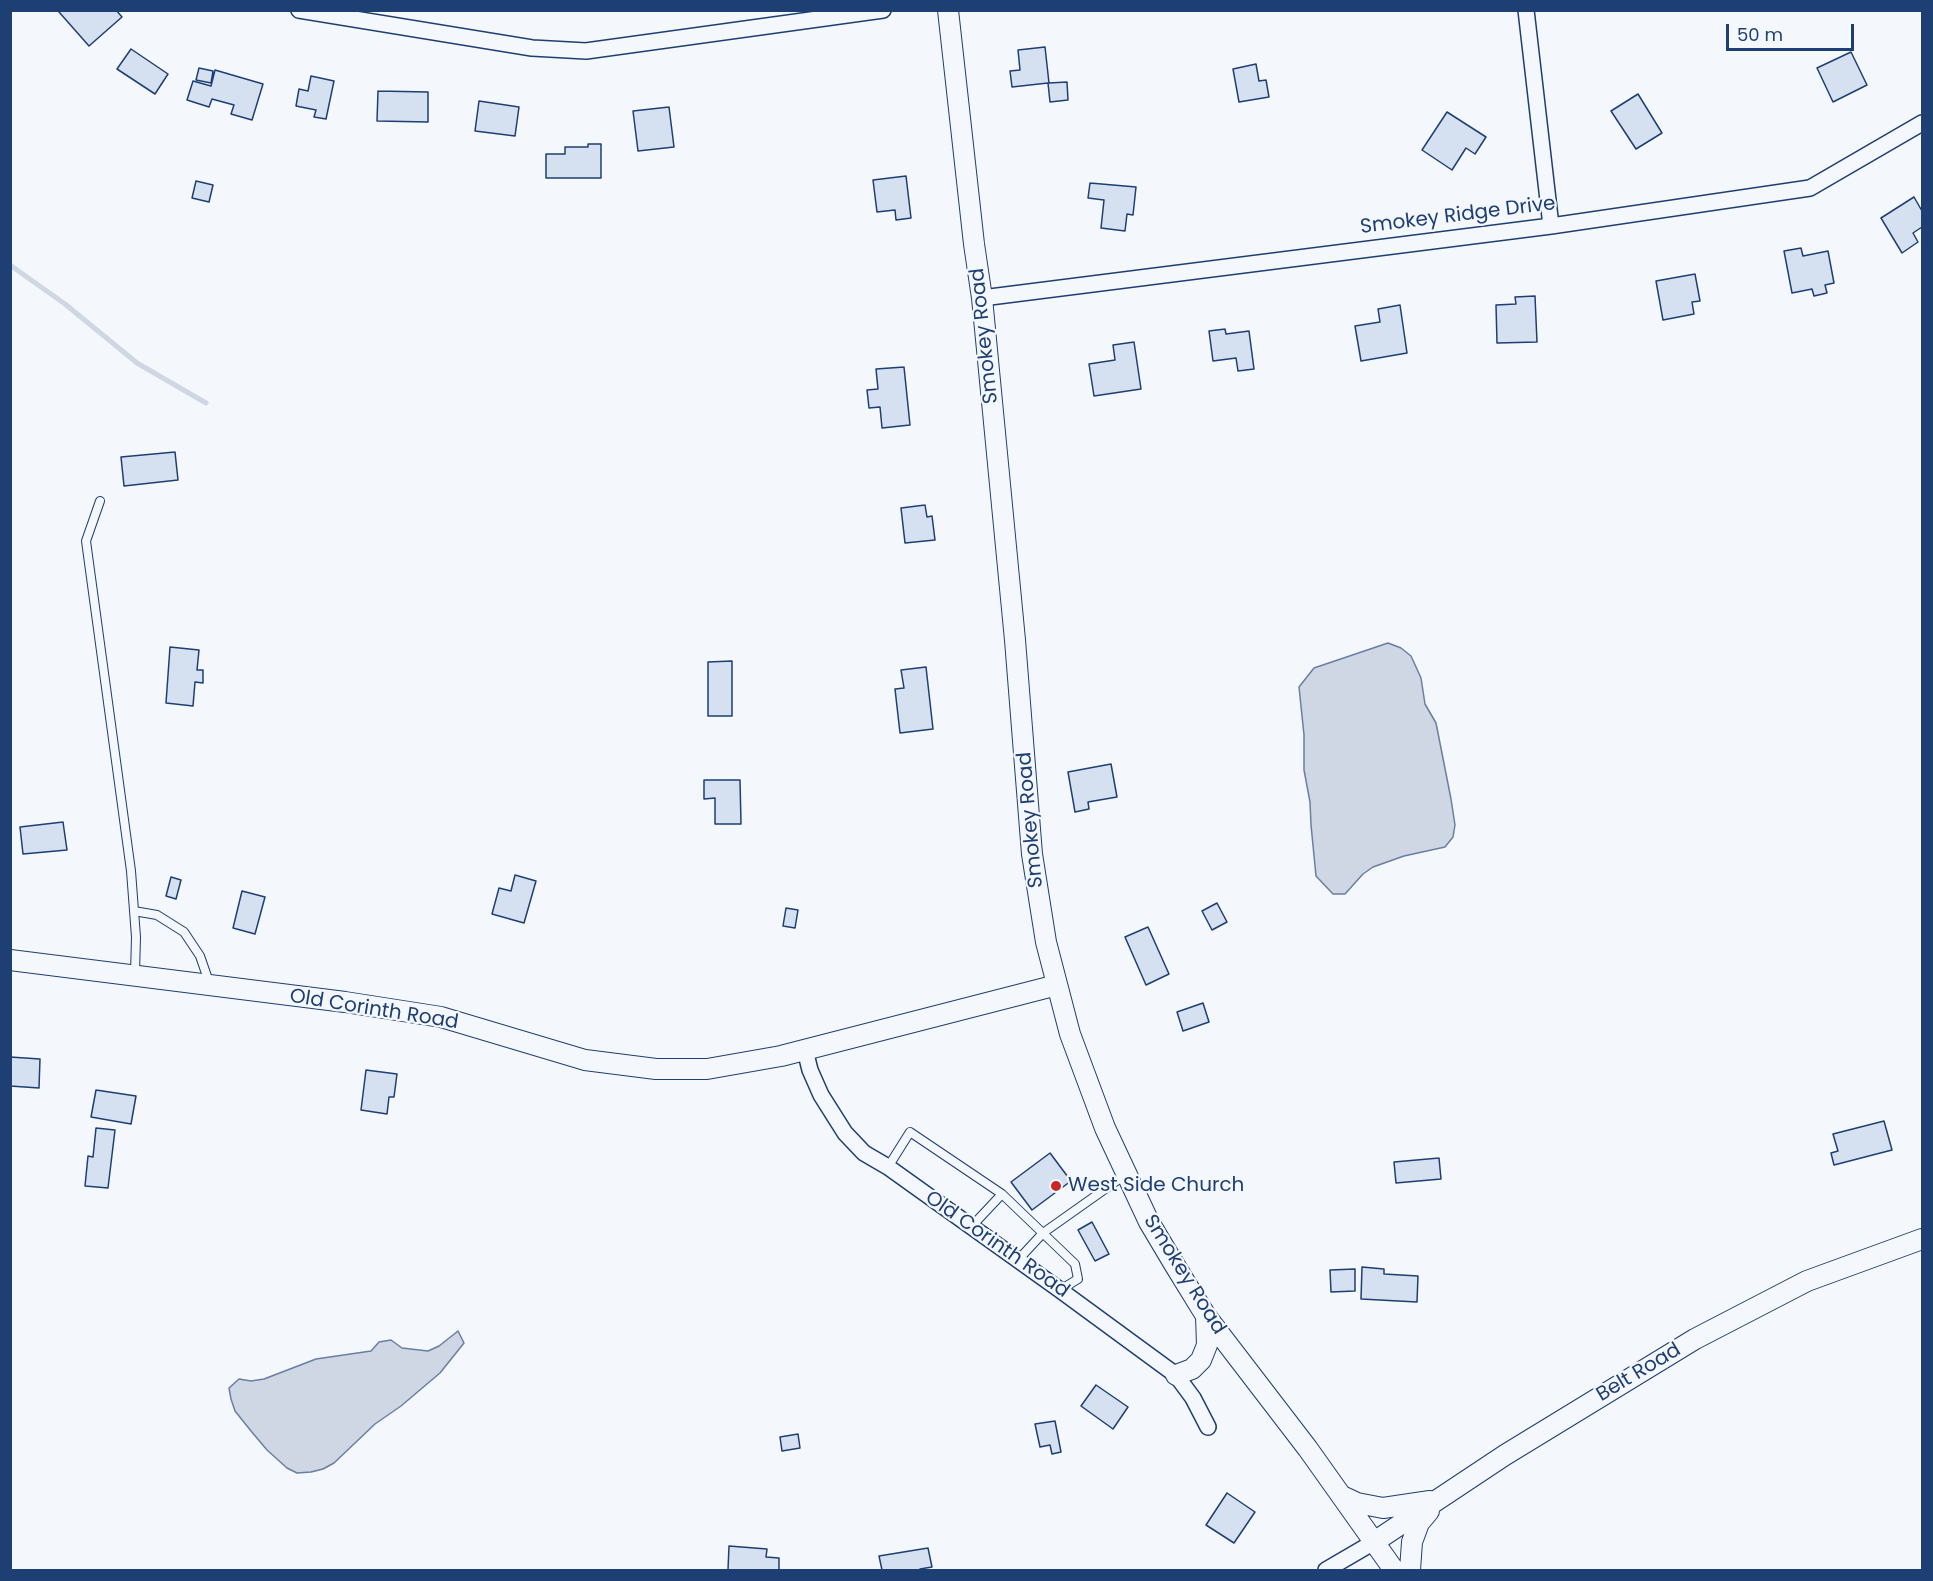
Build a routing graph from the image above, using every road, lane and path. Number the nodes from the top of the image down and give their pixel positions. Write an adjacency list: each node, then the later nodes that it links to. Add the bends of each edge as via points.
1 (299, 10): 2 (street, via 532,48 586,51)
2 (883, 10)
3 (948, 10): 7 (street, Smokey Road)
4 (1526, 10): 6 (street)
5 (1923, 123): 6 (street, Smokey Ridge Drive, via 1810,188)
6 (1551, 226): 7 (street, Smokey Ridge Drive)
7 (982, 298): 13 (street, Smokey Road, via 1032,854)
8 (99, 501): 9 (lane, via 86,541)
9 (134, 911): 11 (lane); 12 (lane, via 157,915 184,932 200,956)
10 (10, 960): 11 (street, Old Corinth Road)
11 (135, 975): 12 (street, Old Corinth Road)
12 (210, 985): 14 (street, Old Corinth Road, via 441,1017 585,1060 656,1069 707,1069)
13 (1056, 985): 14 (street, Old Corinth Road); 16 (street, Smokey Road, via 1086,1081)
14 (805, 1050): 15 (street, Old Corinth Road, via 821,1095 845,1133 864,1153)
15 (888, 1167): 17 (lane, via 910,1132); 18 (street, Old Corinth Road)
16 (1126, 1174): 19 (lane); 23 (street, Smokey Road, via 1149,1222)
17 (1002, 1194): 18 (lane); 19 (lane)
18 (971, 1227): 21 (street, Old Corinth Road)
19 (1043, 1233): 21 (lane); 22 (lane, via 1075,1264 1078,1279)
20 (1923, 1239): 27 (street, Belt Road, via 1806,1281 1695,1339)
21 (1018, 1260): 22 (street, Old Corinth Road)
22 (1060, 1290): 24 (street, Old Corinth Road)
23 (1206, 1316): 24 (street, via 1207,1345 1201,1360 1192,1369); 26 (street, Smokey Road)
24 (1176, 1375): 25 (street, Old Corinth Road)
25 (1209, 1427)
26 (1342, 1496): 27 (street, via 1383,1508); 28 (street, Smokey Road)
27 (1441, 1498): 28 (street, Belt Road); 31 (street, via 1419,1522 1412,1542)
28 (1374, 1542): 29 (street); 30 (street, Smokey Road)
29 (1326, 1570)
30 (1394, 1570)
31 (1410, 1570)

